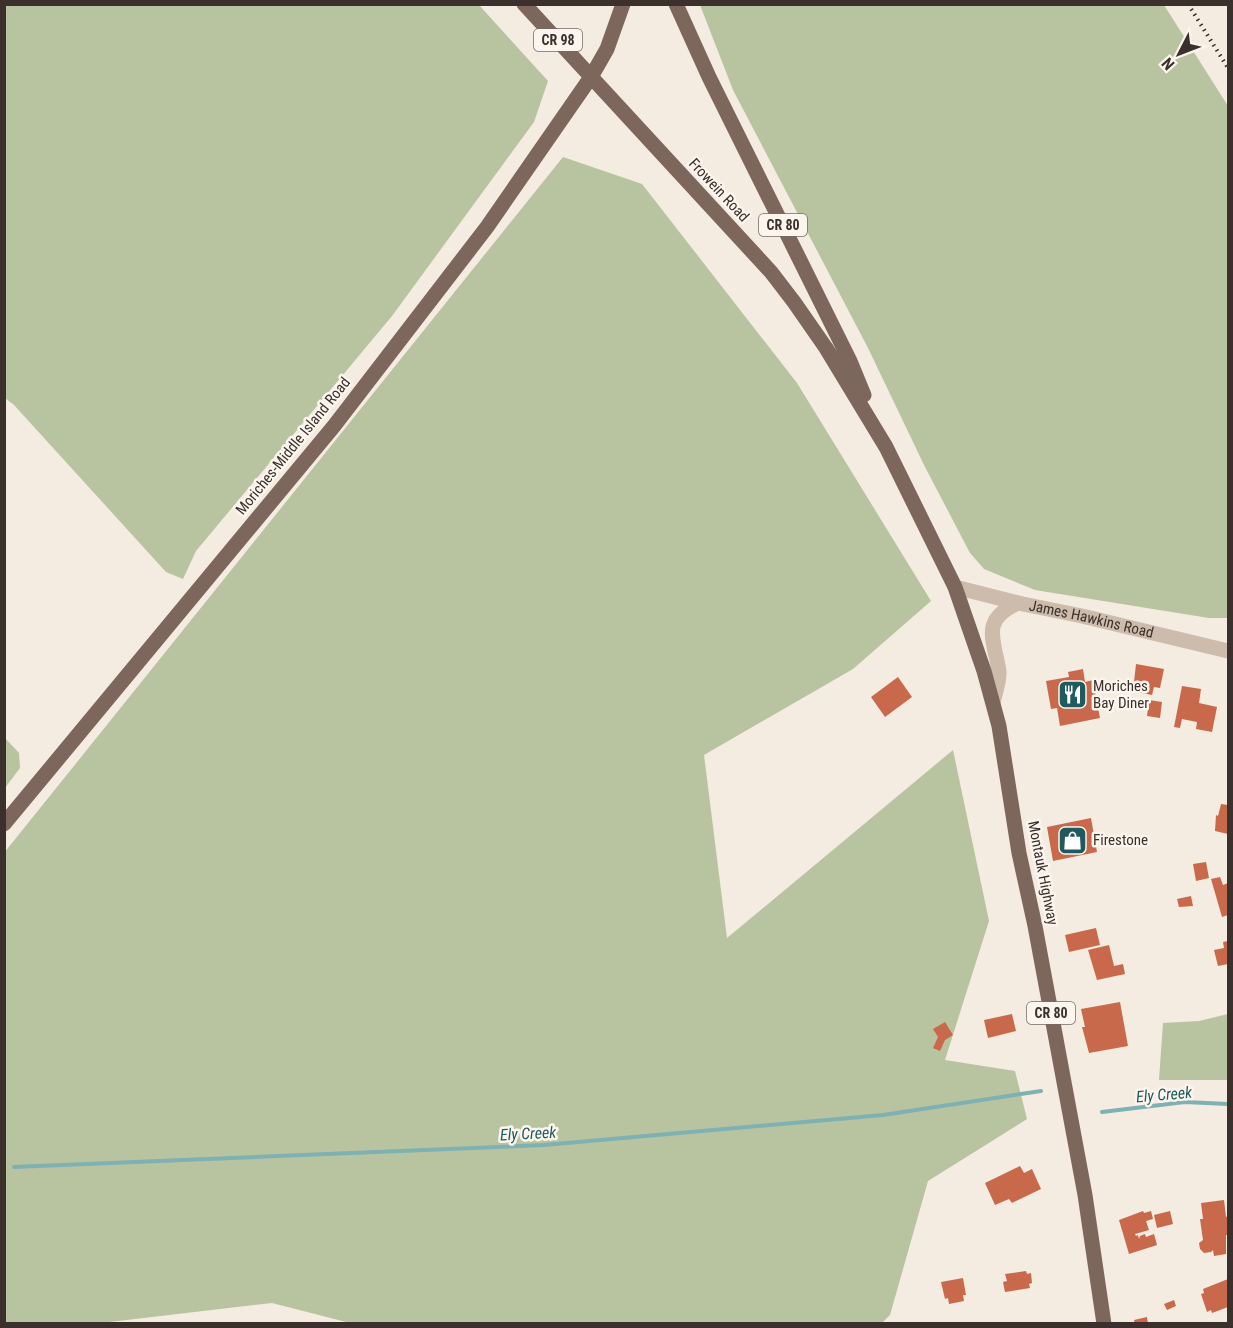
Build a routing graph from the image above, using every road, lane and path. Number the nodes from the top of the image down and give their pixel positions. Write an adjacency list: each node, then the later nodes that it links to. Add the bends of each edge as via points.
1 (524, 4): 4 (main road, Frowein Road / CR 98)
2 (623, 4): 4 (main road, via 607,49)
3 (676, 4): 5 (main road, CR 80, via 850,362)
4 (591, 77): 5 (main road, Frowein Road / CR 80, via 783,287 843,374); 10 (main road, Moriches-Middle Island Road, via 487,227 334,426)
5 (886, 447): 6 (main road, Montauk Highway / CR 80)
6 (955, 587): 7 (street, James Hawkins Road); 9 (main road, Montauk Highway / CR 80)
7 (1018, 603): 8 (street, James Hawkins Road); 9 (street, via 1002,610 995,619 993,648 999,673)
8 (1228, 651)
9 (993, 703): 11 (main road, Montauk Highway / CR 80, via 1071,1119)
10 (4, 824)
11 (1104, 1323)

